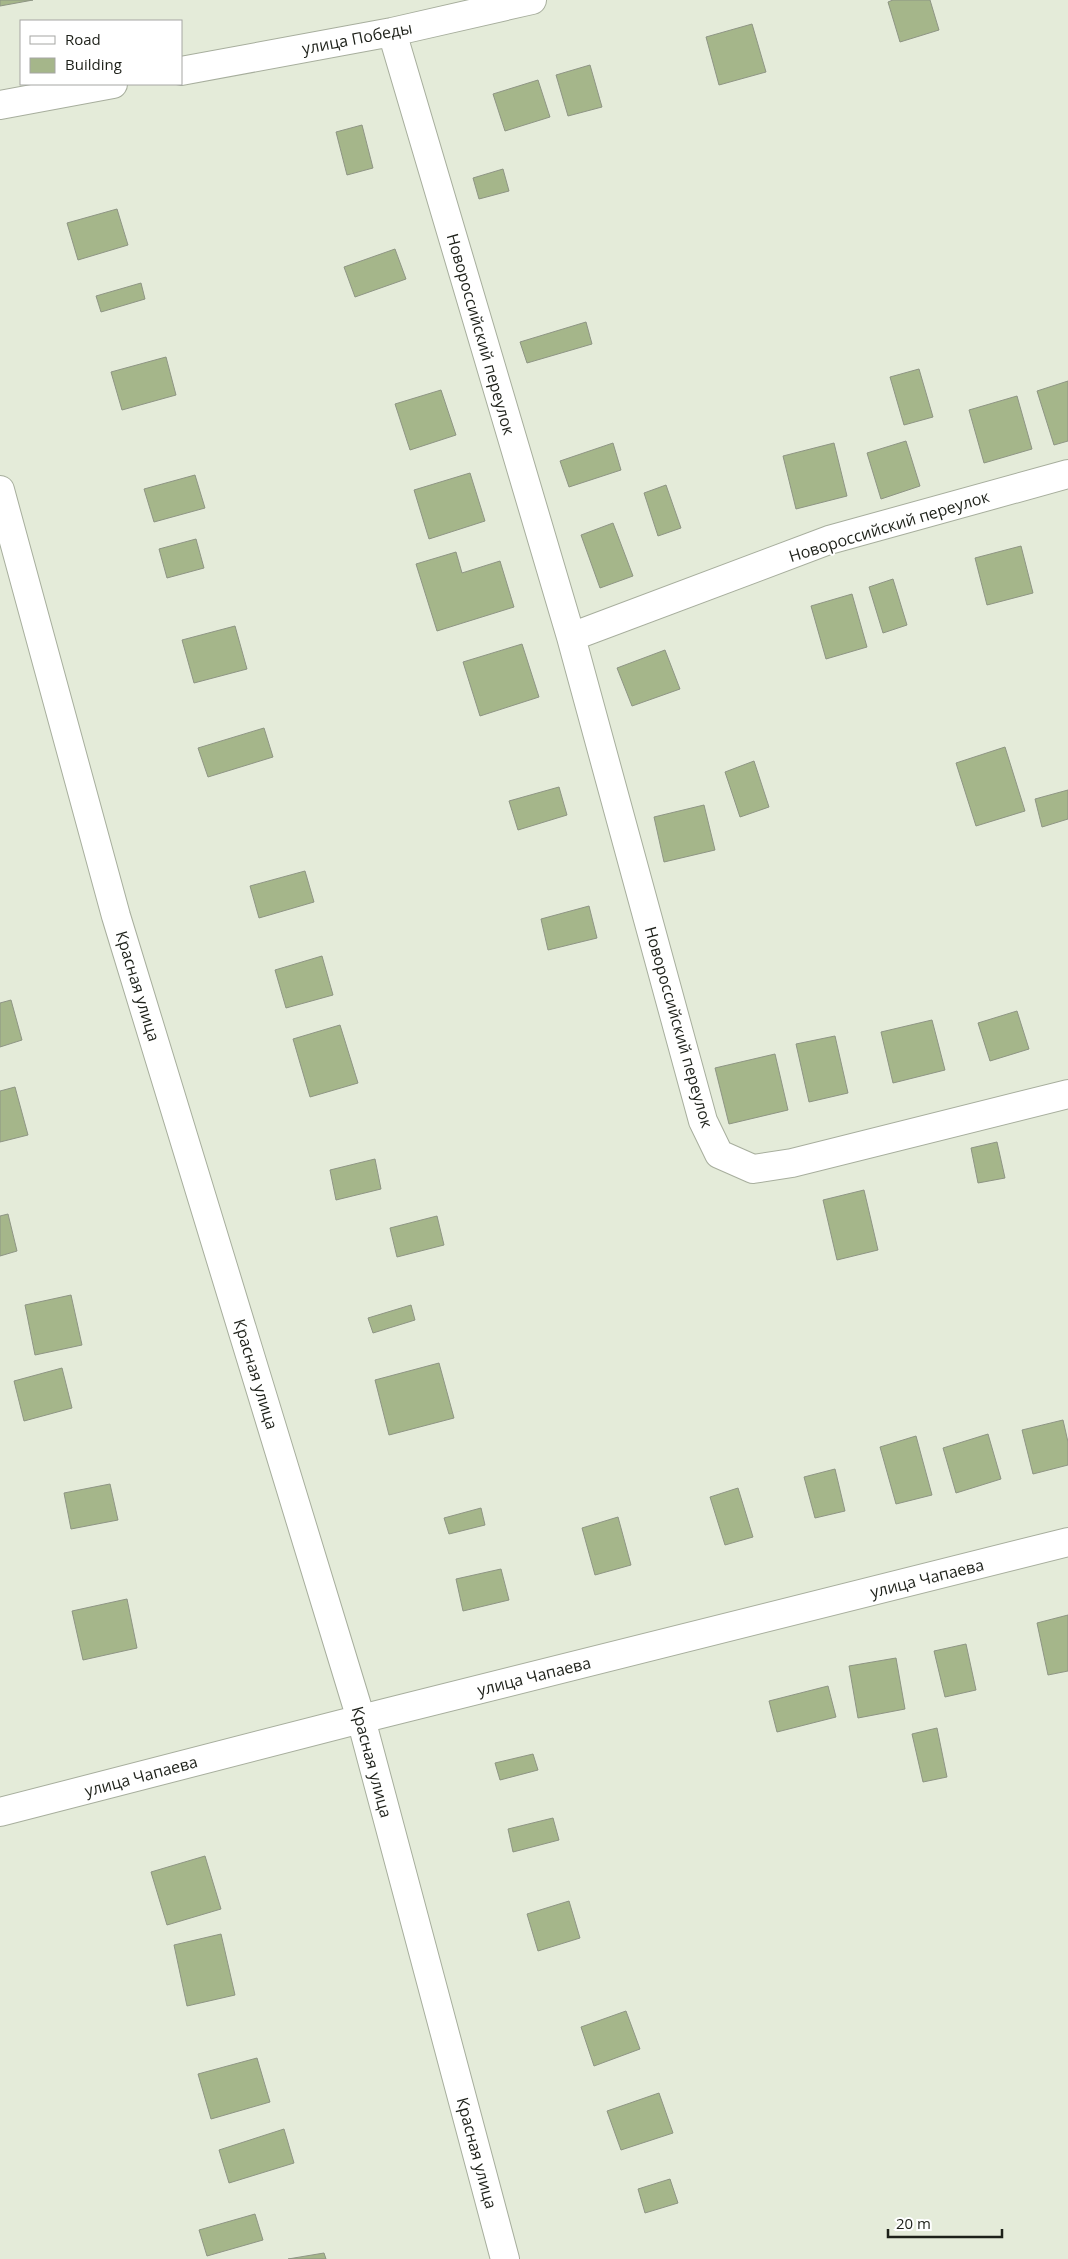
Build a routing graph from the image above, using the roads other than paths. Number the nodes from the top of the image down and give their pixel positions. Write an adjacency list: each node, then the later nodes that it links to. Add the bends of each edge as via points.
1 (532, 0): 2 (street, улица Победы)
2 (392, 32): 3 (street, улица Победы); 8 (street, Новороссийский переулок)
3 (182, 71)
4 (108, 85): 5 (street)
5 (0, 105)
6 (1068, 474): 8 (street, Новороссийский переулок, via 829,540)
7 (0, 490): 11 (street, Красная улица, via 116,916)
8 (571, 637): 9 (street, Новороссийский переулок, via 703,1121 720,1154 753,1168 792,1163)
9 (1068, 1094)
10 (1068, 1542): 11 (street, улица Чапаева)
11 (361, 1718): 12 (street, улица Чапаева); 13 (street, Красная улица)
12 (0, 1812)
13 (506, 2259)

